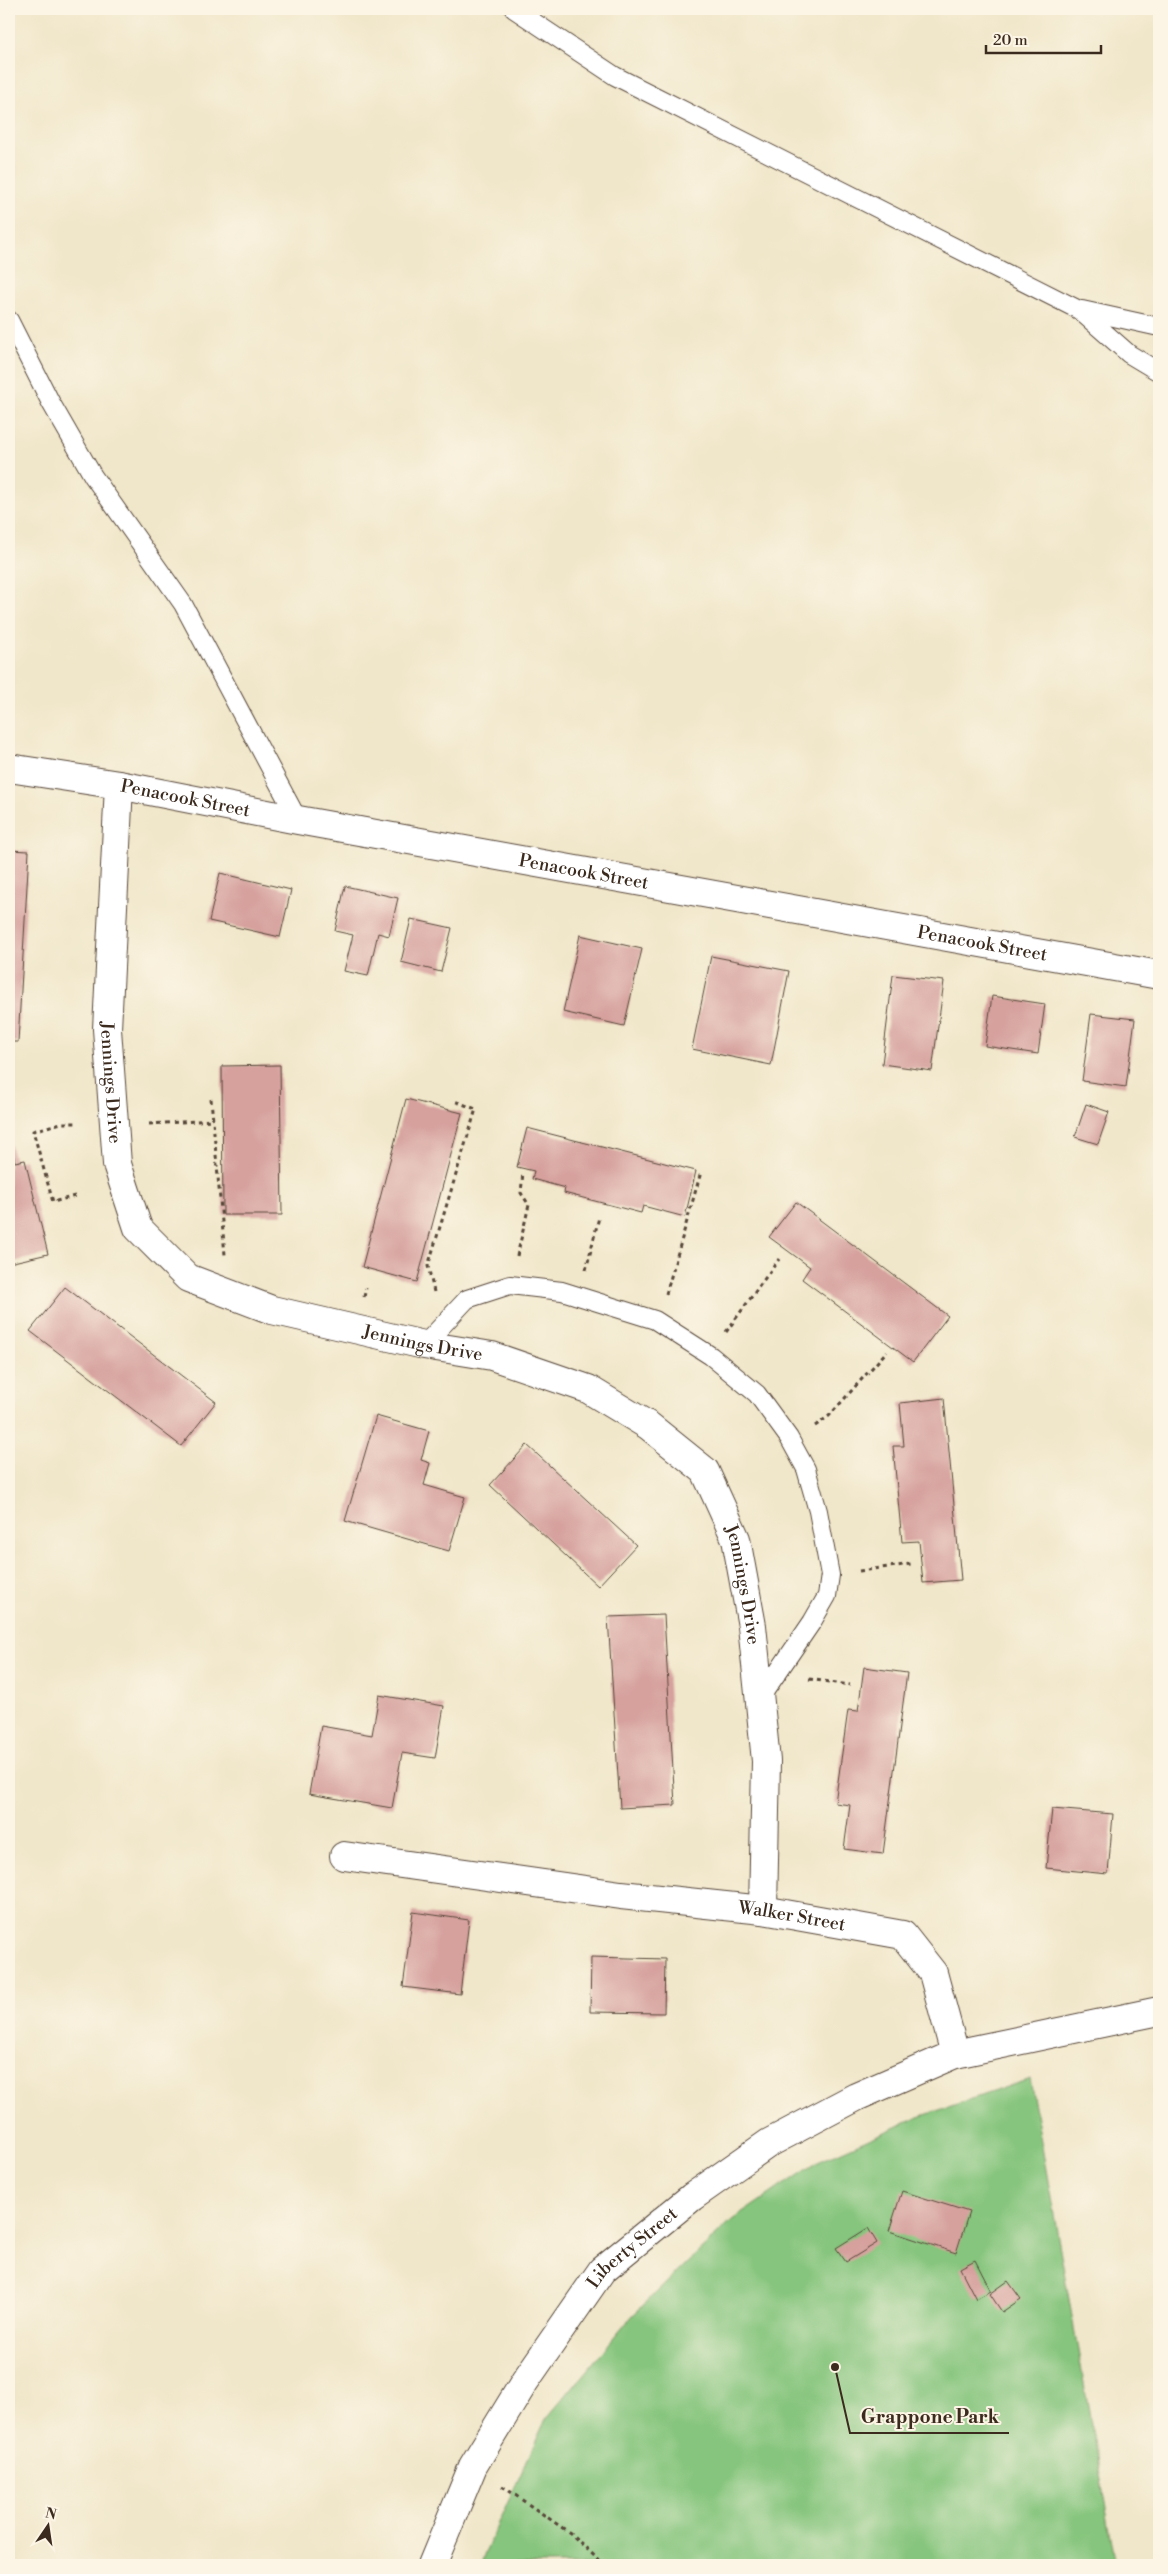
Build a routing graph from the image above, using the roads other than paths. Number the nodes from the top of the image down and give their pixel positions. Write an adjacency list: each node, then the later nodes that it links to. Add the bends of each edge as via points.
1 (514, 9): 2 (lane, via 615,76)
2 (1079, 310): 4 (lane); 5 (lane, via 1129,354)
3 (9, 320): 8 (lane, via 93,476 183,604)
4 (1159, 327)
5 (1159, 372)
6 (9, 768): 7 (street, Penacook Street)
7 (119, 785): 8 (street, Penacook Street); 10 (street, Jennings Drive, via 107,1030 117,1164 138,1228 188,1278 272,1310)
8 (298, 820): 9 (street, Penacook Street)
9 (1159, 975)
10 (424, 1345): 11 (street, Jennings Drive, via 492,1356 588,1388 649,1426 705,1471 736,1539 752,1626); 11 (lane, via 466,1299 510,1285 562,1291 655,1320 711,1356 757,1394 792,1442 806,1469 830,1575 826,1596)
11 (760, 1698): 13 (street, Jennings Drive, via 766,1760)
12 (344, 1856): 13 (street, Walker Street, via 621,1895)
13 (763, 1910): 15 (street, Walker Street, via 903,1935 933,1973)
14 (1159, 2011): 15 (street)
15 (955, 2054): 16 (street, Liberty Street, via 856,2098 769,2142 692,2197 602,2270 525,2381 473,2466)
16 (432, 2565)

